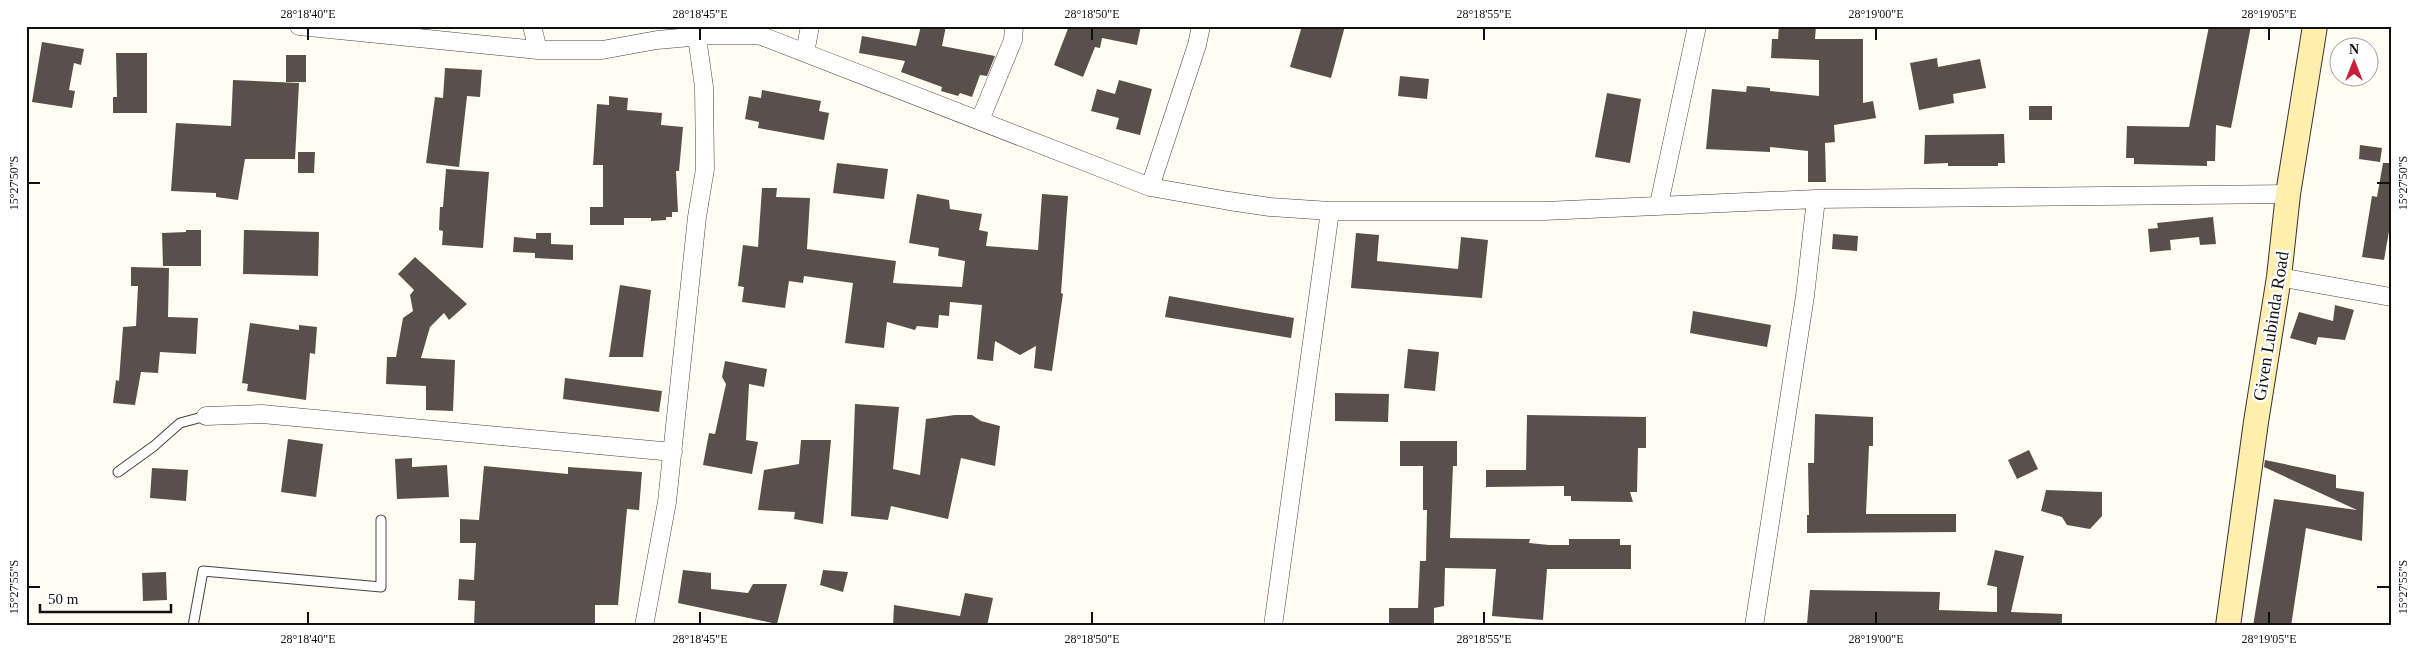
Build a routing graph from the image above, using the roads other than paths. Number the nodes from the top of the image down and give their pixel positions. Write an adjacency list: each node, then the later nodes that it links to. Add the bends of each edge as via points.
1 (299, 26): 10 (street)
2 (532, 26): 10 (street)
3 (810, 26): 11 (street)
4 (1014, 26): 12 (street, via 1013,40)
5 (1201, 26): 13 (street)
6 (1697, 26): 16 (street)
7 (2315, 26): 14 (street, Given Lubinda Road)
8 (657, 33): 9 (street); 10 (street, via 602,50)
9 (697, 37): 11 (street, via 759,35); 21 (street, via 704,87 705,169 697,217)
10 (538, 50)
11 (805, 54): 12 (street)
12 (980, 120): 13 (street)
13 (1150, 186): 17 (street, via 1229,201)
14 (2288, 194): 15 (street); 18 (street, Given Lubinda Road)
15 (1816, 199): 16 (street); 27 (street, via 1805,296)
16 (1659, 204): 17 (street, via 1544,211)
17 (1330, 211): 26 (street)
18 (2280, 277): 19 (street); 28 (street, Given Lubinda Road)
19 (2391, 297)
20 (206, 416): 21 (street, via 262,414); 22 (lane, via 180,424)
21 (673, 452): 25 (street, via 665,519)
22 (118, 472)
23 (381, 520): 24 (lane, via 381,587 203,571)
24 (193, 626)
25 (644, 626)
26 (1273, 626)
27 (1754, 626)
28 (2228, 626)

